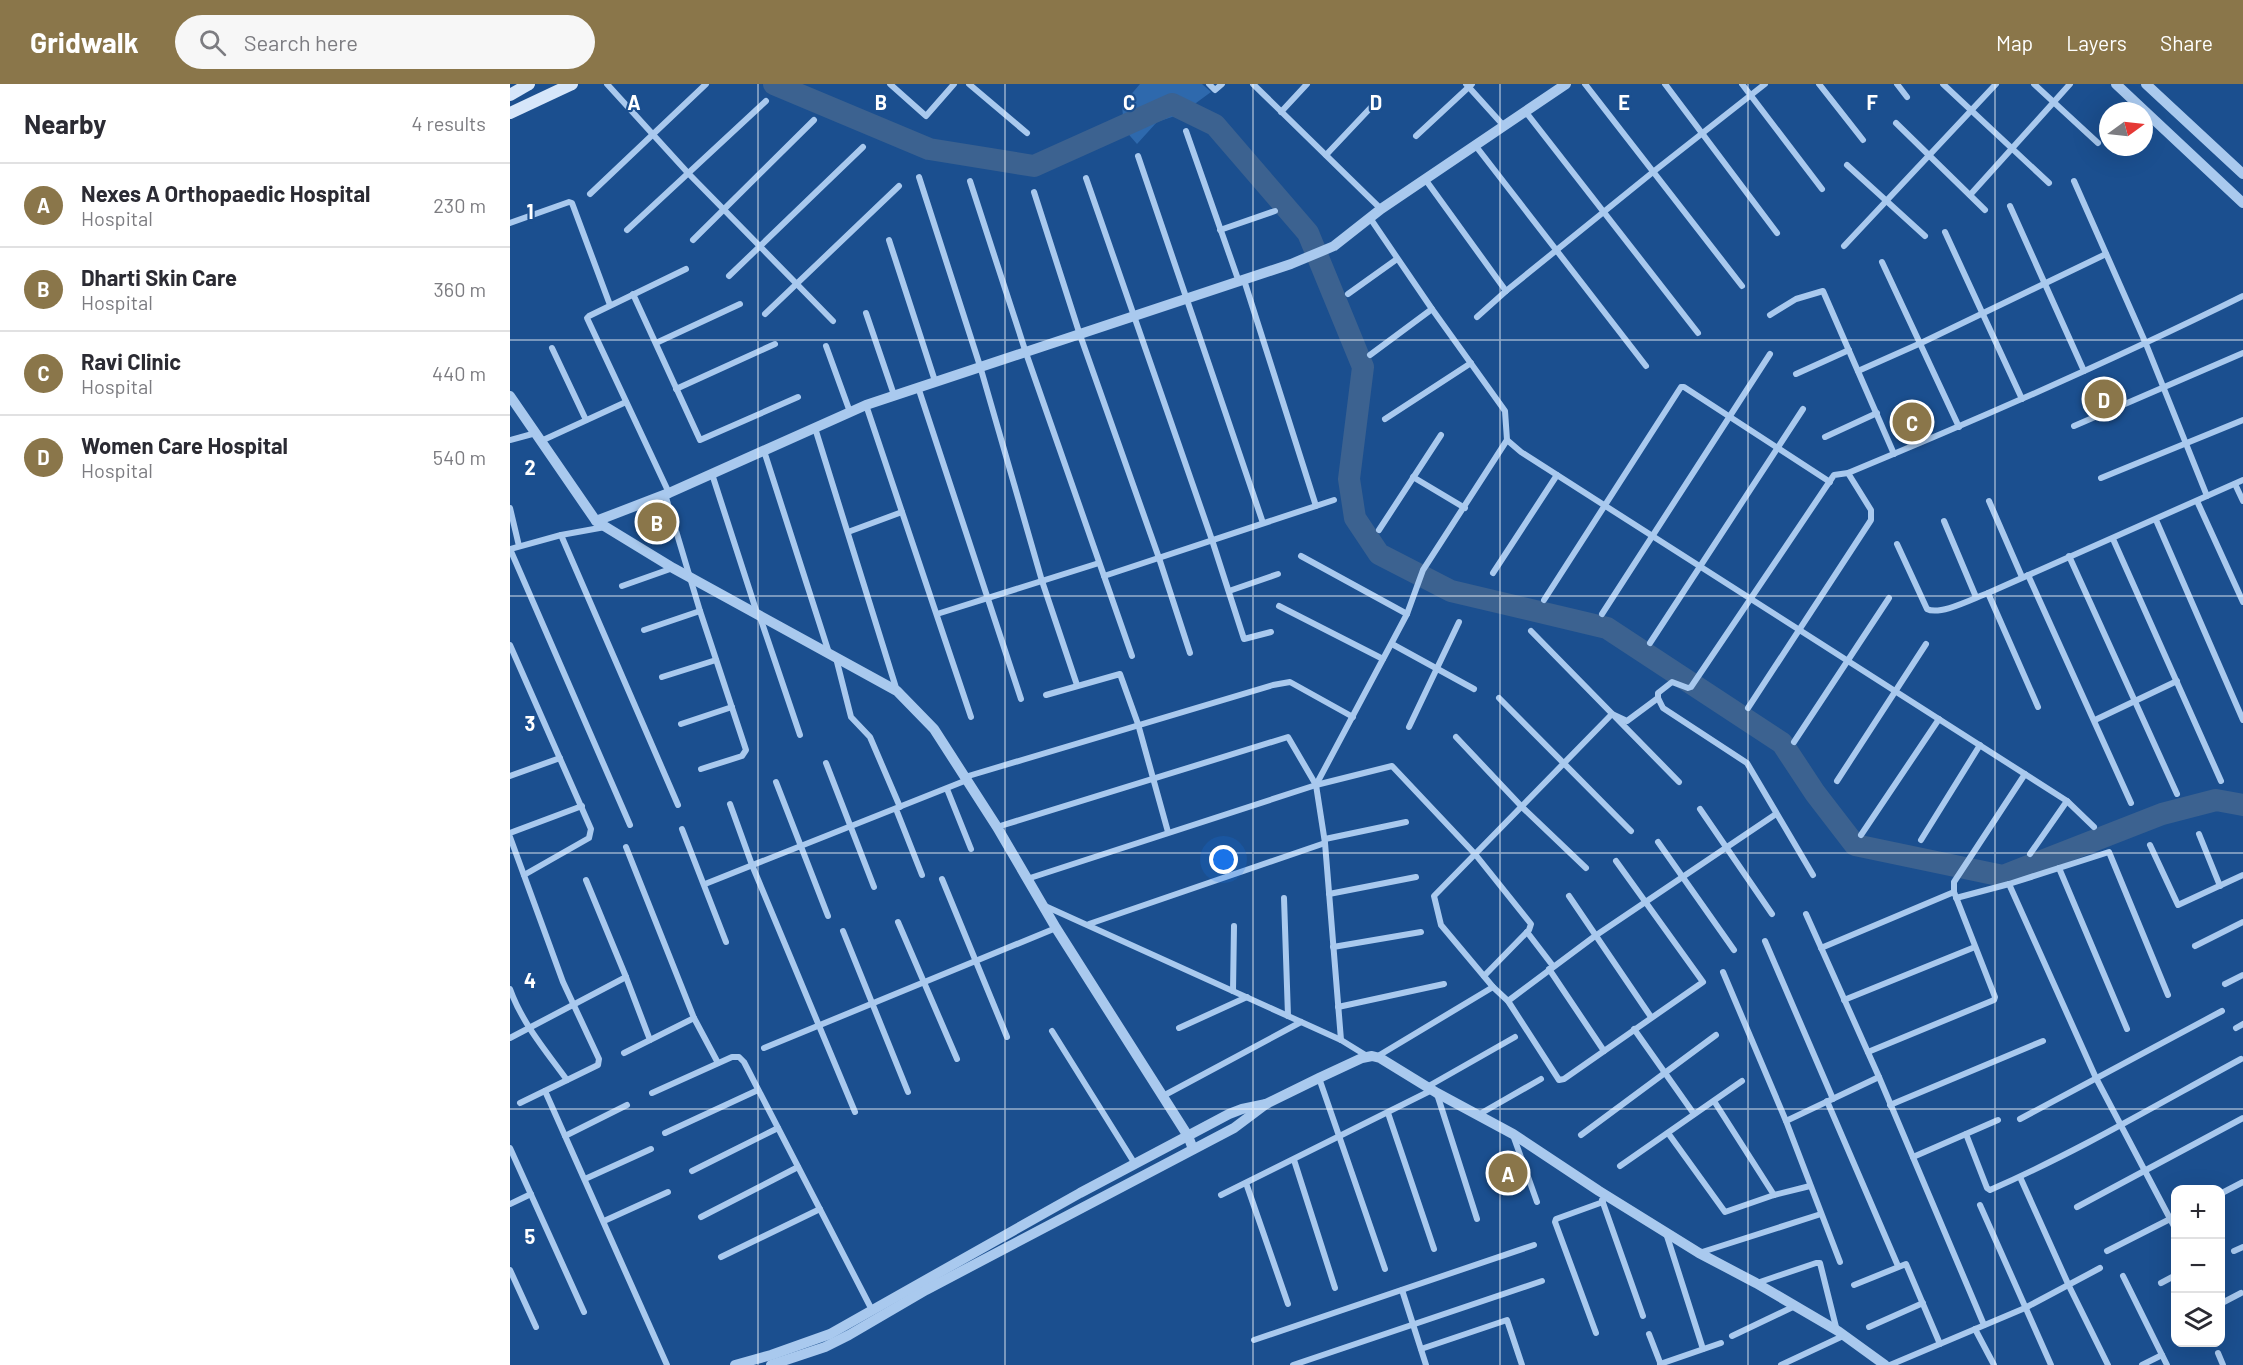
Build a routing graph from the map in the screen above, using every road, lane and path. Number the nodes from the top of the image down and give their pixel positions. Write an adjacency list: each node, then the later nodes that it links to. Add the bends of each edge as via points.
1 (529, 84): 26 (main road)
2 (572, 84): 35 (main road)
3 (607, 84): 42 (street)
4 (706, 84): 42 (street)
5 (890, 84): 6 (street, via 926,116)
6 (954, 84)
7 (969, 84): 40 (street)
8 (1209, 84): 9 (street, via 1215,90)
9 (1222, 84)
10 (1253, 84): 34 (street)
11 (1307, 84): 34 (street)
12 (1566, 84): 32 (street)
13 (1585, 84): 53 (street)
14 (1665, 84): 41 (street)
15 (1742, 84): 27 (street)
16 (1766, 84): 27 (street)
17 (1819, 84): 44 (street)
18 (1897, 84): 28 (street)
19 (1943, 84): 33 (street)
20 (1996, 84): 33 (street)
21 (2034, 84): 31 (street)
22 (2070, 84): 31 (street)
23 (2116, 84): 68 (street)
24 (2146, 84): 55 (street)
25 (1469, 85): 38 (street); 43 (street)
26 (510, 95)
27 (1751, 95): 41 (street); 63 (street)
28 (1907, 97)
29 (766, 100): 54 (street)
30 (1376, 102): 49 (street)
31 (2054, 102): 45 (street); 48 (street)
32 (1525, 111): 38 (street); 74 (street)
33 (1971, 111): 48 (street); 50 (street)
34 (1281, 112): 49 (street)
35 (510, 113)
36 (814, 120): 71 (street)
37 (1896, 123): 50 (street)
38 (1503, 125): 46 (street)
39 (1186, 130): 78 (street)
40 (1027, 133)
41 (1701, 134): 53 (street); 80 (street)
42 (652, 136): 54 (street); 65 (street)
43 (1416, 136)
44 (1863, 140)
45 (2098, 143)
46 (1474, 145): 58 (street); 86 (street)
47 (863, 147): 84 (street)
48 (2012, 148): 61 (street); 66 (street)
49 (1326, 155): 70 (street)
50 (1929, 155): 66 (street); 67 (street)
51 (1138, 156): 100 (street)
52 (1847, 165): 67 (street)
53 (1653, 172): 74 (street); 95 (street)
54 (688, 173): 71 (street); 77 (street)
55 (2243, 174)
56 (919, 177): 125 (street)
57 (1086, 178): 108 (street)
58 (1425, 179): 70 (street); 96 (street)
59 (970, 181): 120 (street)
60 (2074, 181): 87 (street)
61 (2049, 183)
62 (899, 186): 93 (street)
63 (1822, 189)
64 (1034, 192): 112 (street)
65 (590, 194)
66 (1970, 195): 73 (street)
67 (1886, 202): 81 (street); 85 (street)
68 (2243, 203)
69 (2010, 206): 94 (street)
70 (1381, 208): 75 (street)
71 (724, 210): 82 (street); 84 (street)
72 (1275, 210): 78 (street)
73 (1985, 210)
74 (1604, 213): 86 (street); 111 (street)
75 (1370, 219): 88 (street); 92 (street, via 1334,246)
76 (510, 223): 102 (street, via 572,203)
77 (627, 230)
78 (1220, 230): 92 (street)
79 (1945, 232): 106 (street)
80 (1777, 233)
81 (1925, 237)
82 (693, 240)
83 (888, 240): 130 (street)
84 (760, 246): 91 (street); 93 (street)
85 (1844, 246)
86 (1557, 251): 96 (street); 126 (street)
87 (2106, 254): 94 (street); 116 (street)
88 (1397, 259): 98 (street); 103 (street)
89 (1882, 262): 114 (street)
90 (686, 269): 97 (street)
91 (729, 276)
92 (1241, 281): 100 (street); 174 (street)
93 (797, 283): 105 (street); 110 (street)
94 (2045, 284): 106 (street); 128 (street)
95 (1742, 286)
96 (1506, 291): 109 (street)
97 (633, 294): 102 (street); 113 (street)
98 (1348, 294)
99 (2243, 296): 116 (street)
100 (1187, 299): 108 (street); 180 (street)
101 (740, 304): 113 (street)
102 (610, 305): 138 (street, via 587,318)
103 (1432, 309): 123 (street); 124 (street)
104 (866, 313): 134 (street)
105 (765, 314)
106 (1983, 314): 114 (street); 137 (street)
107 (1770, 315): 119 (street, via 1796,299 1823,291)
108 (1133, 317): 112 (street); 187 (street)
109 (1477, 317)
110 (833, 321)
111 (1698, 333)
112 (1080, 335): 120 (street); 193 (street)
113 (656, 343): 133 (street)
114 (1921, 343): 127 (street); 148 (street)
115 (775, 344): 133 (street)
116 (2146, 344): 128 (street); 132 (street)
117 (826, 346): 141 (street)
118 (552, 348): 145 (street)
119 (1849, 350): 127 (street); 129 (street)
120 (1026, 353): 125 (street); 194 (street)
121 (2243, 353): 132 (street)
122 (1770, 354): 143 (street)
123 (1370, 356)
124 (1471, 363): 144 (street); 154 (street, via 1505,411)
125 (980, 366): 130 (street); 202 (street)
126 (1646, 366)
127 (1858, 371): 142 (street)
128 (2084, 371): 137 (street)
129 (1796, 374)
130 (934, 381): 131 (street)
131 (918, 387): 134 (street); 207 (street)
132 (2163, 387): 147 (street); 155 (street)
133 (676, 389): 136 (street, via 702,441)
134 (894, 395): 139 (street)
135 (510, 396): 151 (street)
136 (798, 398)
137 (2022, 399): 148 (street)
138 (626, 402): 145 (street); 167 (street)
139 (866, 405): 141 (street); 177 (street)
140 (1803, 409): 156 (street)
141 (850, 412): 149 (street)
142 (1877, 413): 152 (street); 158 (street)
143 (1730, 417): 156 (street); 173 (street, via 1684,387 1678,388); 185 (street)
144 (1384, 419)
145 (586, 420): 151 (street)
146 (2243, 420): 155 (street)
147 (2074, 426)
148 (1959, 427): 158 (street)
149 (815, 428): 157 (street); 183 (street)
150 (1441, 435): 162 (street)
151 (538, 437): 153 (street); 181 (street)
152 (1825, 437)
153 (510, 440)
154 (1507, 440): 161 (street); 176 (street)
155 (2186, 443): 163 (street); 168 (street)
156 (1777, 447): 165 (street); 195 (street)
157 (764, 451): 160 (street); 228 (street)
158 (1894, 454): 159 (street)
159 (1848, 473): 165 (street, via 1834,475); 220 (street, via 1871,510 1871,520)
160 (712, 474): 167 (street); 217 (street)
161 (1557, 475): 173 (street); 197 (street)
162 (1413, 477): 176 (street); 182 (street)
163 (2102, 478)
164 (2243, 480): 166 (street)
165 (1830, 482): 208 (street)
166 (2235, 484): 168 (street); 172 (street)
167 (667, 494): 181 (street); 201 (street)
168 (2207, 496): 171 (street)
169 (1334, 500): 174 (street)
170 (1989, 501): 200 (street)
171 (2196, 501): 178 (street); 211 (street)
172 (2243, 501)
173 (1604, 504): 185 (street); 210 (street)
174 (1316, 506): 180 (street)
175 (510, 508): 189 (street)
176 (1465, 508): 214 (street, via 1424,570)
177 (902, 512): 183 (street); 216 (street)
178 (2156, 520): 186 (street); 253 (street)
179 (1944, 521): 206 (street)
180 (1263, 523): 187 (street)
181 (601, 524): 184 (street); 196 (street)
182 (1379, 530)
183 (848, 532): 238 (street)
184 (561, 535): 189 (street); 279 (street)
185 (1653, 535): 195 (street); 215 (street)
186 (2113, 539): 192 (street); 235 (street)
187 (1212, 540): 193 (street); 204 (street)
188 (1897, 544): 206 (street, via 1928,610 1949,608)
189 (519, 546): 190 (street)
190 (510, 549): 286 (street)
191 (1301, 556): 214 (street)
192 (2069, 556): 200 (street); 244 (street)
193 (1159, 558): 199 (street); 227 (street)
194 (1099, 562): 199 (street); 202 (street)
195 (1700, 566): 208 (street); 223 (street)
196 (673, 568): 201 (street); 203 (street)
197 (1493, 573)
198 (1278, 574): 204 (street)
199 (1104, 576): 229 (street)
200 (2025, 576): 205 (street); 252 (street)
201 (690, 577): 213 (street); 217 (street)
202 (1042, 581): 207 (street); 236 (street)
203 (622, 586)
204 (1229, 591): 222 (street, via 1244,640)
205 (1988, 593): 206 (street); 246 (street)
206 (1976, 597)
207 (988, 598): 216 (street); 243 (street)
208 (1751, 598): 220 (street); 241 (street, via 1691,687 1672,682)
209 (1888, 598): 232 (street)
210 (1544, 600)
211 (2243, 602)
212 (1279, 606): 230 (street)
213 (700, 611): 219 (street); 231 (street)
214 (1407, 614): 224 (street)
215 (1602, 614)
216 (937, 615): 249 (street)
217 (759, 616): 228 (street); 257 (street)
218 (1459, 622): 233 (street)
219 (644, 630)
220 (1799, 630): 232 (street); 247 (street)
221 (1531, 631): 248 (street)
222 (1271, 632)
223 (1650, 643)
224 (1392, 644): 230 (street); 233 (street)
225 (1926, 644): 239 (street)
226 (510, 645): 261 (street)
227 (1190, 653)
228 (833, 656): 238 (street); 282 (street, via 851,717 870,737)
229 (1132, 656)
230 (1383, 659): 250 (street)
231 (716, 660): 234 (street); 245 (street)
232 (1847, 660): 239 (street); 259 (street)
233 (1437, 669): 237 (street); 256 (street)
234 (662, 677)
235 (2176, 681): 244 (street); 270 (street)
236 (1077, 685): 240 (street); 255 (street, via 1119,673)
237 (1473, 689)
238 (897, 691): 267 (street, via 934,729)
239 (1895, 691): 251 (street); 269 (street)
240 (1046, 695)
241 (1658, 695): 248 (street, via 1627,721); 284 (street, via 1663,708 1747,763)
242 (1499, 698): 262 (street)
243 (1021, 699)
244 (2135, 701): 252 (street); 275 (street)
245 (732, 707): 254 (street); 264 (street, via 746,753)
246 (2038, 707)
247 (1748, 708)
248 (1612, 714): 262 (street); 272 (street)
249 (971, 717)
250 (1353, 717): 255 (street, via 1290,682); 273 (street)
251 (1939, 718): 260 (street); 295 (street)
252 (2095, 720): 277 (street)
253 (2243, 720)
254 (681, 724)
255 (1138, 724): 267 (street); 268 (street)
256 (1409, 728)
257 (800, 735)
258 (1456, 737): 281 (street)
259 (1794, 742)
260 (1980, 745): 265 (street); 296 (street)
261 (560, 758): 266 (street); 280 (street)
262 (1564, 763): 281 (street); 291 (street)
263 (826, 764): 287 (street)
264 (701, 769)
265 (2025, 774): 276 (street); 324 (street, via 1956,877)
266 (510, 776)
267 (966, 779): 274 (street); 288 (street)
268 (1154, 779): 273 (street, via 1288,737); 288 (street); 292 (street)
269 (1837, 781)
270 (2221, 781)
271 (776, 782): 300 (street)
272 (1679, 783)
273 (1316, 785): 292 (street); 297 (street); 304 (street, via 1392,766)
274 (946, 789): 282 (street); 303 (street)
275 (2177, 794)
276 (2067, 801): 289 (street); 305 (street)
277 (2131, 802)
278 (730, 804): 307 (street)
279 (678, 805)
280 (582, 806): 294 (street); 311 (street, via 591,829 589,838)
281 (1522, 807): 304 (street); 308 (street)
282 (898, 808): 287 (street); 312 (street)
283 (1700, 809): 302 (street)
284 (1776, 814): 302 (street); 313 (street)
285 (1406, 822): 297 (street)
286 (630, 825)
287 (849, 827): 300 (street); 322 (street)
288 (998, 827): 317 (street)
289 (2094, 827)
290 (682, 829): 319 (street)
291 (1631, 831)
292 (1168, 832): 317 (street)
293 (2199, 834): 321 (street)
294 (510, 835): 311 (street)
295 (1861, 835)
296 (1921, 840)
297 (1325, 841): 323 (street); 334 (street)
298 (1658, 842): 314 (street)
299 (2150, 845): 321 (street, via 2178,905)
300 (801, 846): 307 (street); 331 (street)
301 (626, 847): 370 (street)
302 (1725, 847): 314 (street); 329 (street)
303 (971, 849)
304 (1475, 854): 339 (street, via 1529,921 1531,927); 352 (street, via 1434,896 1441,925)
305 (2030, 854)
306 (1616, 861): 327 (street)
307 (752, 865): 319 (street); 373 (street)
308 (1586, 868)
309 (2059, 868): 320 (street); 360 (street, via 2110,853); 378 (street)
310 (2243, 874): 321 (street)
311 (524, 875): 364 (street)
312 (922, 875)
313 (1814, 875)
314 (1682, 876): 327 (street); 347 (street)
315 (1416, 877): 323 (street)
316 (942, 879): 348 (street)
317 (1026, 879): 328 (street)
318 (586, 880): 353 (street)
319 (705, 884): 342 (street)
320 (2009, 884): 324 (street); 398 (street)
321 (2220, 886)
322 (874, 887)
323 (1329, 894): 344 (street)
324 (1955, 895): 345 (street); 346 (street)
325 (1569, 896): 340 (street)
326 (1284, 898): 368 (street)
327 (1646, 901): 340 (street); 369 (street, via 1703,982)
328 (1041, 904): 334 (street); 336 (street)
329 (1772, 914)
330 (1806, 914): 346 (street)
331 (828, 916)
332 (898, 922): 354 (street)
333 (2243, 922): 343 (street)
334 (1088, 924): 359 (street)
335 (1234, 926): 359 (street)
336 (1056, 928): 348 (street); 407 (street)
337 (843, 931): 365 (street)
338 (1421, 932): 344 (street)
339 (1527, 932): 349 (street); 352 (street)
340 (1595, 936): 349 (street); 369 (street)
341 (1765, 941): 408 (street)
342 (726, 942)
343 (2194, 946)
344 (1334, 947): 366 (street)
345 (1975, 947): 362 (street); 390 (street, via 1994,1000)
346 (1821, 948): 362 (street)
347 (1734, 950)
348 (976, 961): 354 (street); 381 (street)
349 (1551, 967): 363 (street); 388 (street)
350 (1723, 972): 421 (street)
351 (2243, 975): 356 (street)
352 (1484, 976): 357 (street)
353 (626, 977): 364 (street); 384 (street)
354 (924, 982): 365 (street); 392 (street)
355 (1444, 984): 366 (street)
356 (2225, 984)
357 (1493, 987): 363 (street); 391 (street)
358 (510, 989): 374 (street)
359 (1233, 991): 361 (street)
360 (2168, 995)
361 (1247, 997): 368 (street); 375 (street)
362 (1845, 1000): 390 (street)
363 (1508, 1001): 388 (street, via 1559,1080)
364 (573, 1004): 374 (street); 400 (street, via 600,1062)
365 (873, 1004): 373 (street); 405 (street)
366 (1338, 1007): 385 (street)
367 (2222, 1011): 398 (street)
368 (1288, 1016): 371 (street)
369 (1652, 1017): 377 (street)
370 (694, 1018): 384 (street); 394 (street)
371 (1301, 1022): 385 (street); 407 (street)
372 (2243, 1024): 376 (street)
373 (820, 1025): 387 (street); 414 (street)
374 (530, 1027): 383 (street); 400 (street)
375 (1179, 1028)
376 (2236, 1028)
377 (1634, 1029): 388 (street); 395 (street)
378 (2127, 1029)
379 (1052, 1030): 437 (street)
380 (1716, 1035): 395 (street)
381 (1007, 1037)
382 (1515, 1037): 403 (street)
383 (510, 1038)
384 (650, 1040): 389 (street)
385 (1341, 1040): 391 (street)
386 (2043, 1041): 413 (street)
387 (764, 1048)
388 (1604, 1050)
389 (624, 1053)
390 (1868, 1053): 396 (street)
391 (1372, 1057): 397 (street); 403 (street, via 1387,1061)
392 (957, 1059)
393 (2241, 1059): 422 (street)
394 (718, 1064): 402 (street, via 739,1057); 406 (street)
395 (1664, 1073): 416 (street); 428 (street)
396 (1879, 1077): 408 (street); 413 (street)
397 (1319, 1078): 411 (street); 431 (street)
398 (2096, 1078): 419 (street); 422 (street)
399 (1540, 1079): 417 (street)
400 (567, 1080): 404 (street)
401 (1742, 1081): 409 (street)
402 (758, 1090): 423 (street); 424 (street)
403 (1432, 1090): 415 (street); 417 (street); 462 (street)
404 (545, 1091): 410 (street); 429 (street)
405 (908, 1092)
406 (652, 1093)
407 (1163, 1096): 430 (street)
408 (1830, 1100): 421 (street); 474 (street)
409 (1714, 1101): 416 (street); 452 (street)
410 (520, 1103)
411 (1266, 1104): 430 (street, via 1242,1109); 434 (street, via 1234,1128)
412 (627, 1105): 429 (street)
413 (1890, 1105): 435 (street)
414 (855, 1112)
415 (1389, 1113): 431 (street); 468 (street)
416 (1694, 1114): 425 (street)
417 (1478, 1115): 426 (street)
418 (2243, 1118): 441 (street)
419 (2020, 1119)
420 (1998, 1120): 427 (street)
421 (1786, 1121): 446 (street)
422 (2119, 1125): 441 (street); 442 (street)
423 (778, 1128): 439 (street); 440 (street)
424 (665, 1133)
425 (1668, 1133): 438 (street); 452 (street, via 1725,1212)
426 (1513, 1134): 447 (street); 453 (street)
427 (1966, 1134): 435 (street); 442 (street, via 1988,1189)
428 (1581, 1135)
429 (565, 1136): 443 (street)
430 (1188, 1136): 434 (street); 437 (street)
431 (1340, 1137): 436 (street); 476 (street)
432 (510, 1148): 450 (street)
433 (651, 1149): 443 (street)
434 (1193, 1149): 515 (street, via 849,1335)
435 (1913, 1157): 496 (street)
436 (1294, 1160): 445 (street); 485 (street)
437 (1136, 1164): 493 (street)
438 (1620, 1166)
439 (798, 1167): 458 (street); 461 (street)
440 (692, 1171)
441 (2143, 1171): 457 (street); 460 (street)
442 (2020, 1177): 484 (street)
443 (585, 1179): 464 (street)
444 (2243, 1182): 448 (street)
445 (1246, 1183): 451 (street); 490 (street)
446 (1810, 1186): 452 (street); 459 (street)
447 (1599, 1191): 454 (street); 465 (street)
448 (2225, 1191)
449 (668, 1192): 464 (street)
450 (532, 1195): 455 (street); 494 (street)
451 (1221, 1195)
452 (1774, 1195)
453 (1537, 1202)
454 (1603, 1202): 495 (street); 501 (street, via 1555,1222)
455 (510, 1204)
456 (1980, 1205): 492 (street)
457 (2077, 1207)
458 (820, 1209): 472 (street); 493 (street)
459 (1821, 1214): 471 (street); 473 (street)
460 (2171, 1215)
461 (701, 1217)
462 (1478, 1219)
463 (2171, 1219): 469 (street)
464 (604, 1221): 513 (street)
465 (1666, 1233): 471 (street); 509 (street)
466 (1534, 1245): 486 (street)
467 (2243, 1246): 470 (street)
468 (1434, 1249)
469 (2107, 1251)
470 (2234, 1251)
471 (1699, 1253): 482 (street)
472 (722, 1257)
473 (1839, 1262)
474 (1898, 1266): 483 (street); 489 (street, via 1907,1265)
475 (2100, 1268): 484 (street)
476 (1385, 1269)
477 (510, 1270): 498 (street)
478 (2123, 1276): 511 (street)
479 (2171, 1277): 481 (street)
480 (1542, 1281): 497 (street)
481 (2161, 1282)
482 (1756, 1283): 491 (street); 502 (street, via 1820,1263)
483 (1854, 1285)
484 (2068, 1286): 492 (street); 525 (street)
485 (1335, 1288)
486 (1402, 1290): 497 (street); 505 (street)
487 (2241, 1293): 488 (street)
488 (2225, 1301)
489 (1923, 1303): 499 (street); 507 (street)
490 (1288, 1304)
491 (1795, 1306): 502 (street); 504 (street)
492 (2025, 1308): 496 (street); 524 (street)
493 (872, 1310): 514 (street, via 830,1334)
494 (584, 1312)
495 (1643, 1316)
496 (1984, 1324): 500 (street)
497 (1414, 1325): 508 (street); 516 (street)
498 (536, 1327)
499 (1869, 1327)
500 (1975, 1329): 507 (street); 523 (street)
501 (1596, 1333)
502 (1840, 1333): 520 (street); 521 (street)
503 (1650, 1334): 519 (street)
504 (1732, 1336)
505 (1254, 1340)
506 (1721, 1343): 509 (street)
507 (1940, 1344): 522 (street)
508 (1421, 1349): 512 (street); 518 (street, via 1507,1320)
509 (1703, 1349): 519 (street)
510 (2218, 1353): 528 (street)
511 (2162, 1355): 526 (street); 527 (street)
512 (1426, 1364): 517 (street)
513 (667, 1365)
514 (735, 1365)
515 (771, 1365)
516 (1293, 1365)
517 (1417, 1365)
518 (1522, 1365)
519 (1661, 1365)
520 (1781, 1365)
521 (1885, 1365)
522 (1890, 1365)
523 (1994, 1365)
524 (2051, 1365)
525 (2108, 1365)
526 (2142, 1365)
527 (2167, 1365)
528 (2223, 1365)

